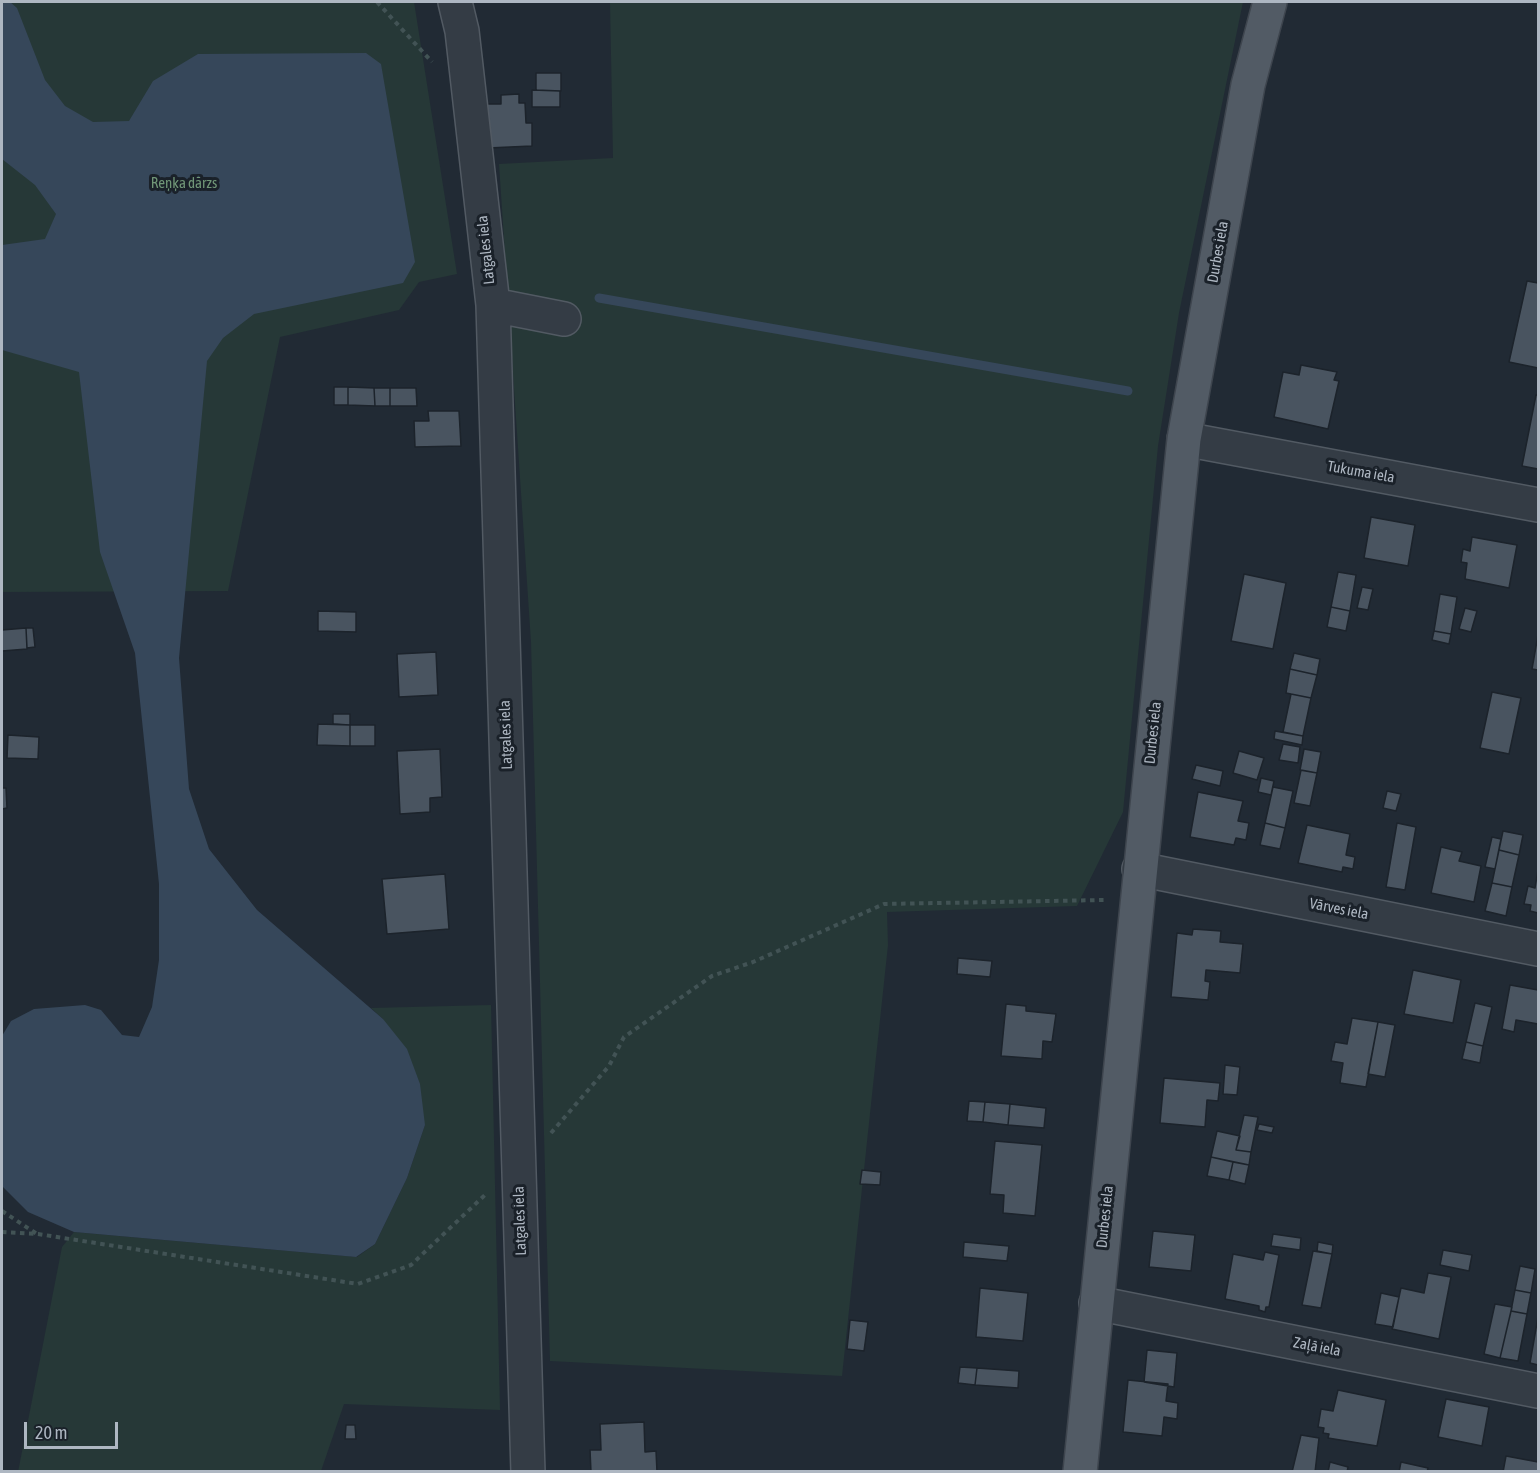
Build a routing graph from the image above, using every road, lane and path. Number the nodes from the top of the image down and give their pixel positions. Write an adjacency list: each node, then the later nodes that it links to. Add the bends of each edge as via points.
1 (377, 2): 4 (path)
2 (455, 2): 5 (street, Latgales iela, via 462,31)
3 (1270, 2): 7 (main road, Durbes iela, via 1248,85)
4 (435, 66)
5 (493, 305): 6 (street); 11 (street, Latgales iela)
6 (564, 319)
7 (1184, 439): 8 (street, Tukuma iela); 9 (main road, Durbes iela)
8 (1539, 504)
9 (1138, 884): 10 (street, Vārves iela); 11 (path, via 884,904 712,976 624,1037 609,1066 562,1123); 15 (main road, Durbes iela)
10 (1539, 949)
11 (519, 1163): 14 (path, via 411,1265 358,1284); 17 (street, Latgales iela)
12 (2, 1211): 14 (path)
13 (2, 1232): 14 (path)
14 (38, 1234)
15 (1096, 1304): 16 (street, Zaļā iela); 18 (main road, Durbes iela)
16 (1539, 1391)
17 (528, 1472)
18 (1080, 1472)

